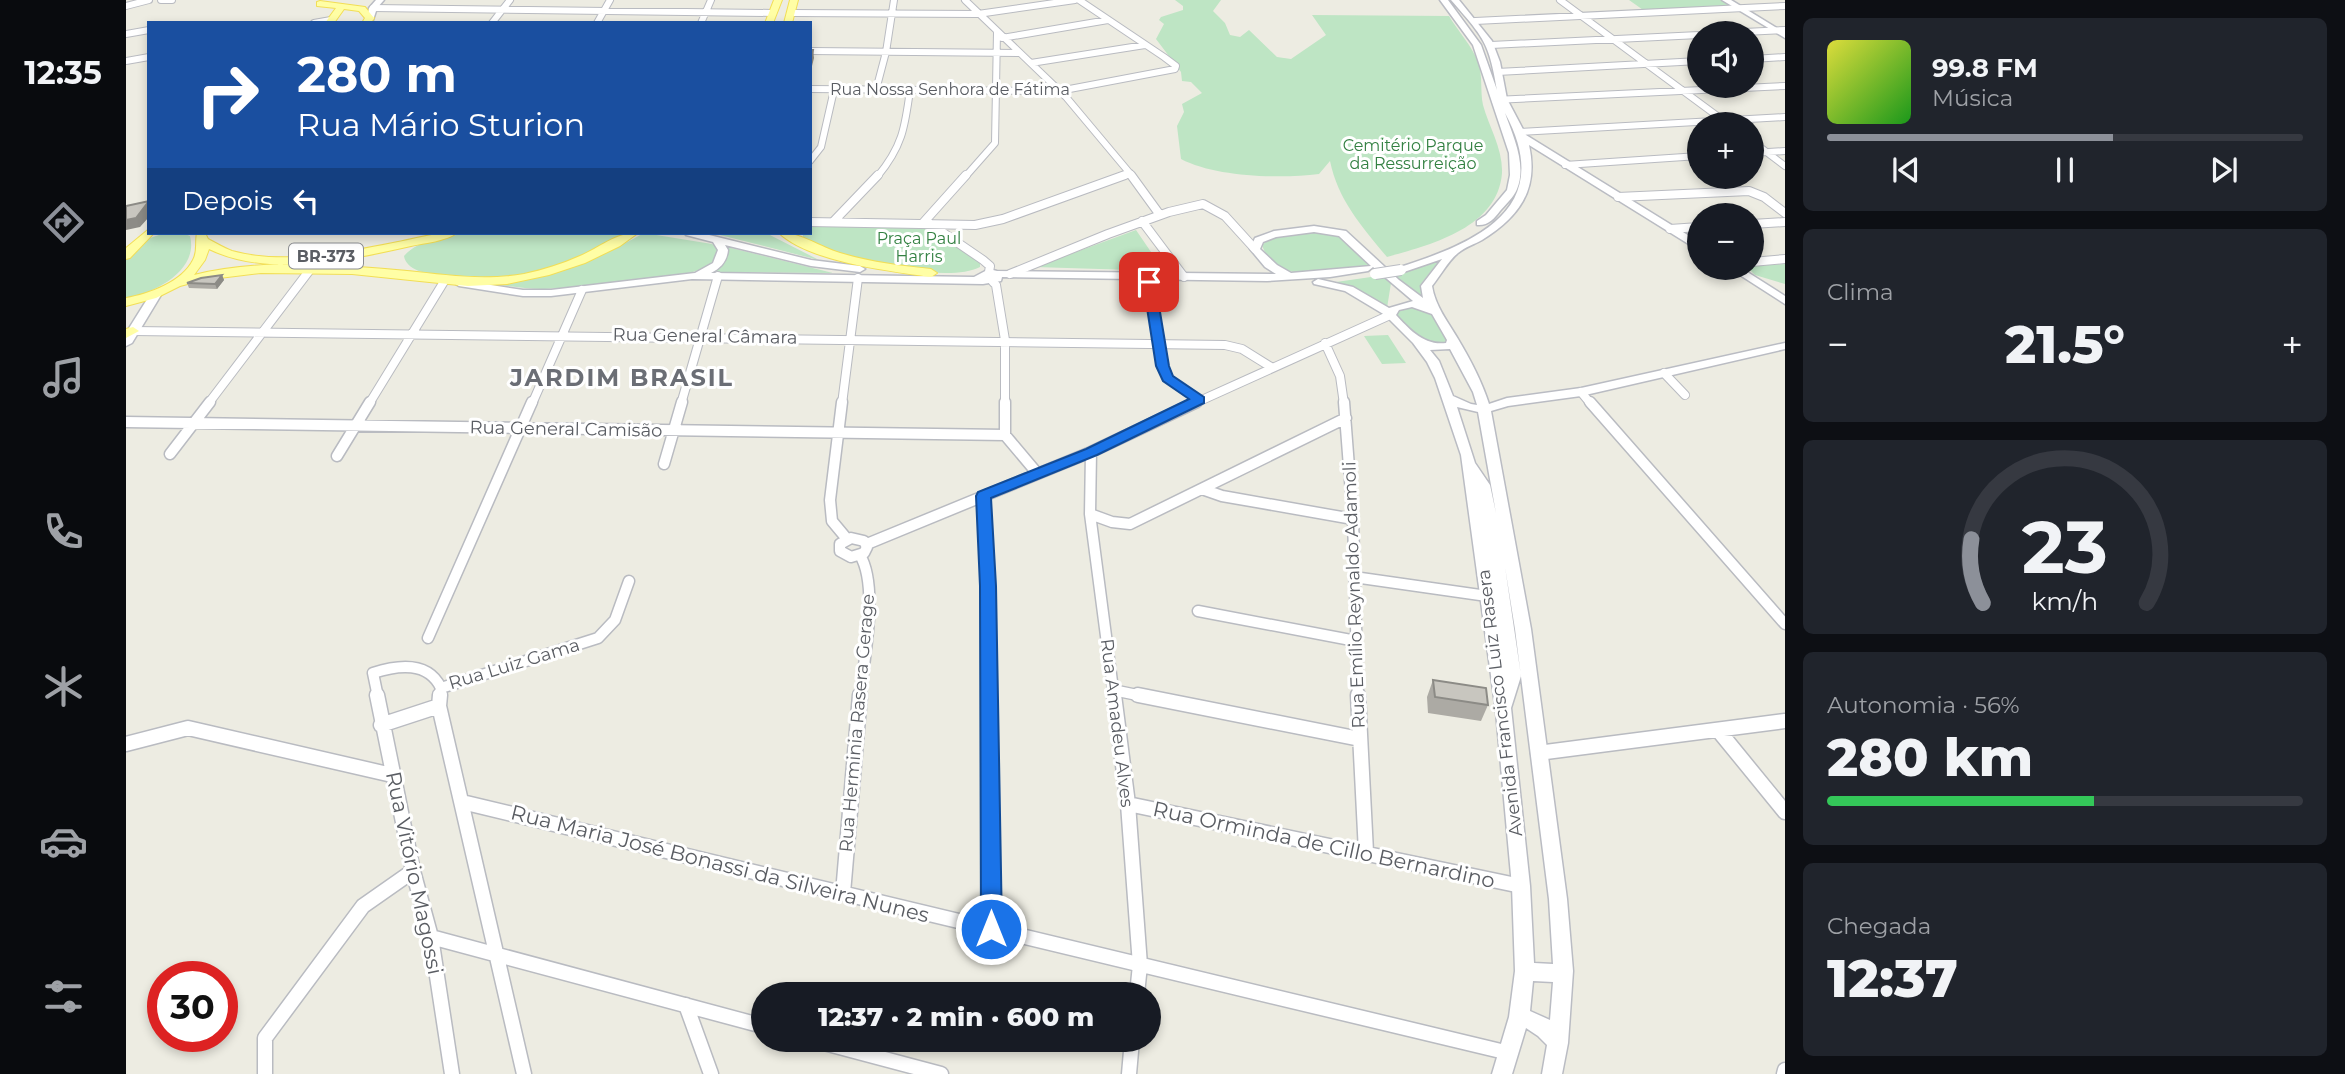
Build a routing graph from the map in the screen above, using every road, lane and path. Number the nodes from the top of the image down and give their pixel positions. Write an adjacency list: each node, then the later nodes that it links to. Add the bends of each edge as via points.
1 (149, 0): 19 (street)
2 (161, 0): 3 (street)
3 (172, 0)
4 (380, 0): 21 (main road)
5 (415, 0): 22 (street)
6 (510, 0): 24 (street)
7 (610, 0): 25 (street)
8 (711, 0): 26 (street)
9 (778, 0): 31 (main road)
10 (794, 0): 32 (main road)
11 (894, 0): 28 (street)
12 (965, 0): 29 (street)
13 (1077, 0): 29 (street); 34 (street)
14 (1444, 0): 69 (main road, via 1477,45)
15 (1455, 0): 39 (main road)
16 (1560, 0): 30 (street)
17 (1727, 0): 23 (main road)
18 (318, 2): 27 (main road)
19 (126, 6)
20 (1785, 6): 23 (street)
21 (373, 8): 22 (street); 33 (main road)
22 (407, 8): 24 (street)
23 (1739, 8): 30 (street); 41 (main road)
24 (503, 9): 25 (street); 36 (street)
25 (604, 10): 26 (street); 37 (street)
26 (706, 12): 31 (street); 38 (street)
27 (337, 13): 33 (main road, via 359,8); 35 (street)
28 (892, 13): 29 (street); 32 (street); 50 (street)
29 (978, 14): 43 (street)
30 (1580, 15): 39 (street); 46 (street)
31 (771, 18)
32 (789, 18)
33 (368, 20)
34 (1108, 20): 43 (street); 47 (street)
35 (319, 21)
36 (494, 21)
37 (598, 21)
38 (702, 21)
39 (1475, 21): 48 (main road)
40 (147, 30): 42 (street)
41 (1781, 30): 45 (main road)
42 (126, 34)
43 (999, 35): 51 (street); 52 (street)
44 (1687, 35): 46 (street)
45 (1785, 36)
46 (1613, 39): 48 (street); 59 (street)
47 (1145, 45): 58 (street); 67 (street, Rua Nossa Senhora de Fátima, via 1176,66 1172,71)
48 (1491, 45): 60 (main road)
49 (812, 51): 50 (street)
50 (886, 52): 51 (street); 64 (street)
51 (994, 53): 52 (street); 66 (street)
52 (1018, 53): 58 (street)
53 (147, 57): 56 (street)
54 (1785, 57): 55 (street)
55 (1764, 58)
56 (126, 61)
57 (1687, 62): 59 (street)
58 (1031, 63): 67 (street)
59 (1648, 64): 60 (street); 68 (street)
60 (1497, 72): 69 (main road)
61 (1785, 86): 68 (street)
62 (812, 89): 63 (street, Rua Nossa Senhora de Fátima)
63 (834, 89): 64 (street, Rua Nossa Senhora de Fátima); 80 (street, via 821,148)
64 (876, 90): 65 (street, Rua Nossa Senhora de Fátima)
65 (910, 90): 66 (street, Rua Nossa Senhora de Fátima); 89 (street, via 899,145)
66 (994, 91): 67 (street, Rua Nossa Senhora de Fátima); 91 (street, via 995,144)
67 (1059, 91): 83 (street)
68 (1684, 91): 69 (street); 70 (street)
69 (1499, 100): 74 (main road); 77 (main road)
70 (1712, 112)
71 (1785, 117): 72 (street)
72 (1764, 119)
73 (1687, 124): 74 (street)
74 (1520, 135): 78 (main road); 81 (main road)
75 (1785, 151): 76 (street)
76 (1766, 152): 82 (street)
77 (1514, 153): 78 (main road); 109 (main road, via 1511,190 1490,217 1446,247)
78 (1527, 155): 81 (main road); 105 (main road, via 1524,188 1516,206)
79 (1687, 157): 81 (street)
80 (812, 159)
81 (1561, 162): 84 (main road)
82 (1785, 166)
83 (1130, 173): 86 (street); 91 (street, via 1003,219 975,225)
84 (1618, 197): 85 (street, via 1749,191); 94 (main road)
85 (1785, 213)
86 (1160, 215): 87 (street); 104 (street, via 1193,204 1210,205)
87 (1142, 221): 114 (street); 119 (street)
88 (812, 222): 89 (street)
89 (833, 222): 91 (street)
90 (1785, 222): 92 (street)
91 (926, 223): 118 (street, via 990,265)
92 (1764, 223)
93 (1687, 228): 94 (street)
94 (1670, 229): 102 (main road)
95 (444, 235): 103 (main road, BR-373)
96 (629, 235): 123 (main road, BR-373, via 603,251 547,273 486,282)
97 (699, 235): 101 (main road)
98 (789, 235): 112 (main road, via 845,258)
99 (145, 236): 106 (main road)
100 (202, 237): 103 (main road, BR-373, via 227,255 266,259 346,254); 127 (main road, via 202,255)
101 (716, 239): 112 (main road, via 835,268); 116 (main road, via 724,253 722,259 708,271)
102 (1687, 239)
103 (425, 240): 115 (main road, via 398,256 398,265)
104 (1255, 249): 113 (main road); 126 (main road, via 1259,240 1274,234 1333,230 1350,239)
105 (1452, 254): 109 (main road); 133 (main road, via 1426,286)
106 (126, 255)
107 (1785, 259): 108 (street)
108 (1764, 261)
109 (1396, 266): 111 (main road, bridge)
110 (309, 271): 115 (main road, BR-373); 127 (main road, BR-373, via 228,271); 136 (street)
111 (1372, 271): 113 (main road, via 1296,277); 125 (main road)
112 (931, 273): 118 (main road)
113 (1269, 273): 119 (main road)
114 (1010, 274): 118 (main road); 119 (main road)
115 (412, 275): 123 (main road, BR-373)
116 (692, 276): 117 (main road); 128 (main road)
117 (718, 276): 120 (main road); 140 (street)
118 (989, 277): 120 (main road); 124 (main road); 142 (street, via 996,285)
119 (1184, 277)
120 (858, 278): 141 (street)
121 (1753, 280): 131 (main road)
122 (1756, 280): 129 (main road)
123 (448, 281): 128 (main road, via 523,293); 137 (street)
124 (1149, 282): 125 (main road); 145 (street)
125 (1318, 282): 135 (main road, Avenida Francisco Luiz Rasera, via 1349,289)
126 (1395, 282): 133 (main road); 135 (main road)
127 (176, 283): 130 (main road)
128 (582, 290): 138 (street)
129 (1785, 290): 131 (main road)
130 (154, 295): 132 (main road); 134 (main road); 139 (main road)
131 (1785, 301)
132 (126, 302)
133 (1433, 310): 135 (main road, via 1413,304); 143 (main road, Avenida Francisco Luiz Rasera)
134 (126, 312)
135 (1393, 314): 144 (main road, Avenida Francisco Luiz Rasera); 146 (street)
136 (263, 331): 137 (street, Rua General Câmara); 139 (street, Rua General Câmara); 159 (street)
137 (414, 333): 138 (street, Rua General Câmara); 160 (street)
138 (563, 335): 140 (street, Rua General Câmara); 161 (street)
139 (129, 336)
140 (701, 336): 141 (street, Rua General Câmara); 162 (street)
141 (851, 338): 142 (street, Rua General Câmara); 163 (street)
142 (1005, 340): 145 (street, Rua General Câmara); 164 (street)
143 (1453, 340): 144 (main road, via 1444,348); 150 (main road, Avenida Francisco Luiz Rasera)
144 (1418, 342): 154 (main road, Avenida Francisco Luiz Rasera, via 1433,361)
145 (1159, 343): 148 (street, Rua General Câmara, via 1225,345 1242,349); 153 (street, via 1167,378)
146 (1325, 343): 148 (street); 157 (street, Rua Emílio Reynaldo Adamoli, via 1340,376)
147 (1785, 346): 149 (main road)
148 (1271, 367): 153 (street)
149 (1664, 373): 151 (main road); 152 (street)
150 (1479, 392): 155 (main road); 156 (main road, Avenida Francisco Luiz Rasera)
151 (1581, 392): 155 (main road); 181 (street)
152 (1685, 396)
153 (1199, 400): 165 (street)
154 (1450, 400): 156 (main road); 167 (main road, Avenida Francisco Luiz Rasera)
155 (1507, 402): 156 (main road)
156 (1484, 409): 194 (main road, Avenida Francisco Luiz Rasera, via 1521,615)
157 (1346, 418): 171 (street); 174 (street, Rua Emílio Reynaldo Adamoli)
158 (126, 422): 159 (street, Rua General Camisão)
159 (194, 423): 160 (street, Rua General Camisão); 166 (street)
160 (357, 426): 161 (street, Rua General Camisão); 168 (street)
161 (523, 428): 162 (street, Rua General Camisão); 182 (street)
162 (673, 430): 163 (street, Rua General Camisão); 169 (street)
163 (840, 433): 164 (street, Rua General Camisão); 175 (street, via 830,515)
164 (1005, 435): 170 (street)
165 (1091, 452): 170 (street); 173 (street, Rua Amadeu Alves)
166 (170, 454)
167 (1467, 455): 179 (main road, Avenida Francisco Luiz Rasera); 188 (main road, via 1483,485 1493,534 1513,676)
168 (337, 456)
169 (664, 464)
170 (1037, 473): 172 (street)
171 (1202, 489): 173 (street, via 1130,524); 174 (street)
172 (984, 496): 176 (street); 203 (street)
173 (1090, 514): 186 (street, Rua Amadeu Alves)
174 (1353, 519): 177 (street, Rua Emílio Reynaldo Adamoli)
175 (847, 539): 176 (street, via 856,538); 176 (street, via 840,544 840,551 851,556)
176 (864, 549): 202 (street, Rua Herminia Rasera Gerage, via 870,586)
177 (1354, 577): 179 (street); 183 (street, Rua Emílio Reynaldo Adamoli)
178 (629, 581): 185 (street, Rua Luiz Gama, via 619,618 598,638)
179 (1487, 596): 188 (main road, Avenida Francisco Luiz Rasera)
180 (1198, 611): 183 (street)
181 (1785, 624)
182 (428, 638)
183 (1356, 641): 192 (street, Rua Emílio Reynaldo Adamoli)
184 (373, 673): 185 (street, Rua Luiz Gama, via 407,665 435,675); 190 (street, Rua Vitório Magossi)
185 (441, 688): 187 (street)
186 (1113, 690): 192 (street); 197 (street, Rua Amadeu Alves)
187 (439, 706): 190 (street); 196 (street)
188 (1504, 712): 201 (main road, Avenida Francisco Luiz Rasera)
189 (1785, 721): 191 (street)
190 (381, 725): 195 (street, Rua Vitório Magossi)
191 (1718, 730): 194 (street); 198 (street)
192 (1360, 739): 199 (street, Rua Emílio Reynaldo Adamoli)
193 (126, 744): 195 (street, via 188,728)
194 (1538, 753): 208 (main road, Avenida Francisco Luiz Rasera)
195 (392, 775): 200 (street, Rua Vitório Magossi)
196 (462, 802): 202 (street, Rua Maria José Bonassi da Silveira Nunes); 205 (street)
197 (1128, 804): 199 (street, Rua Orminda de Cillo Bernardino); 206 (street, Rua Amadeu Alves)
198 (1785, 812)
199 (1366, 852): 201 (street, Rua Orminda de Cillo Bernardino)
200 (413, 871): 204 (street, Rua Vitório Magossi); 217 (street, via 363,906 265,1038)
201 (1521, 886): 207 (main road, Avenida Francisco Luiz Rasera)
202 (843, 893): 203 (street, Rua Maria José Bonassi da Silveira Nunes)
203 (991, 929): 206 (street, Rua Maria José Bonassi da Silveira Nunes)
204 (431, 937): 205 (street); 218 (street, Rua Vitório Magossi)
205 (494, 954): 210 (street); 219 (street)
206 (1140, 965): 209 (street, Rua Amadeu Alves); 216 (street, Rua Maria José Bonassi da Silveira Nunes)
207 (1525, 971): 208 (main road); 211 (main road, Avenida Francisco Luiz Rasera)
208 (1563, 971): 213 (main road, Avenida Francisco Luiz Rasera)
209 (1138, 982)
210 (686, 1005): 212 (street); 220 (street)
211 (1519, 1017): 213 (main road, via 1549,1030); 216 (main road, Avenida Francisco Luiz Rasera)
212 (751, 1023)
213 (1558, 1043): 224 (main road, Avenida Francisco Luiz Rasera)
214 (858, 1052): 221 (street)
215 (1131, 1052): 222 (street)
216 (1509, 1053): 223 (main road, Avenida Francisco Luiz Rasera)
217 (265, 1074)
218 (452, 1074)
219 (524, 1074)
220 (711, 1074)
221 (941, 1074)
222 (1129, 1074)
223 (1502, 1074)
224 (1552, 1074)

